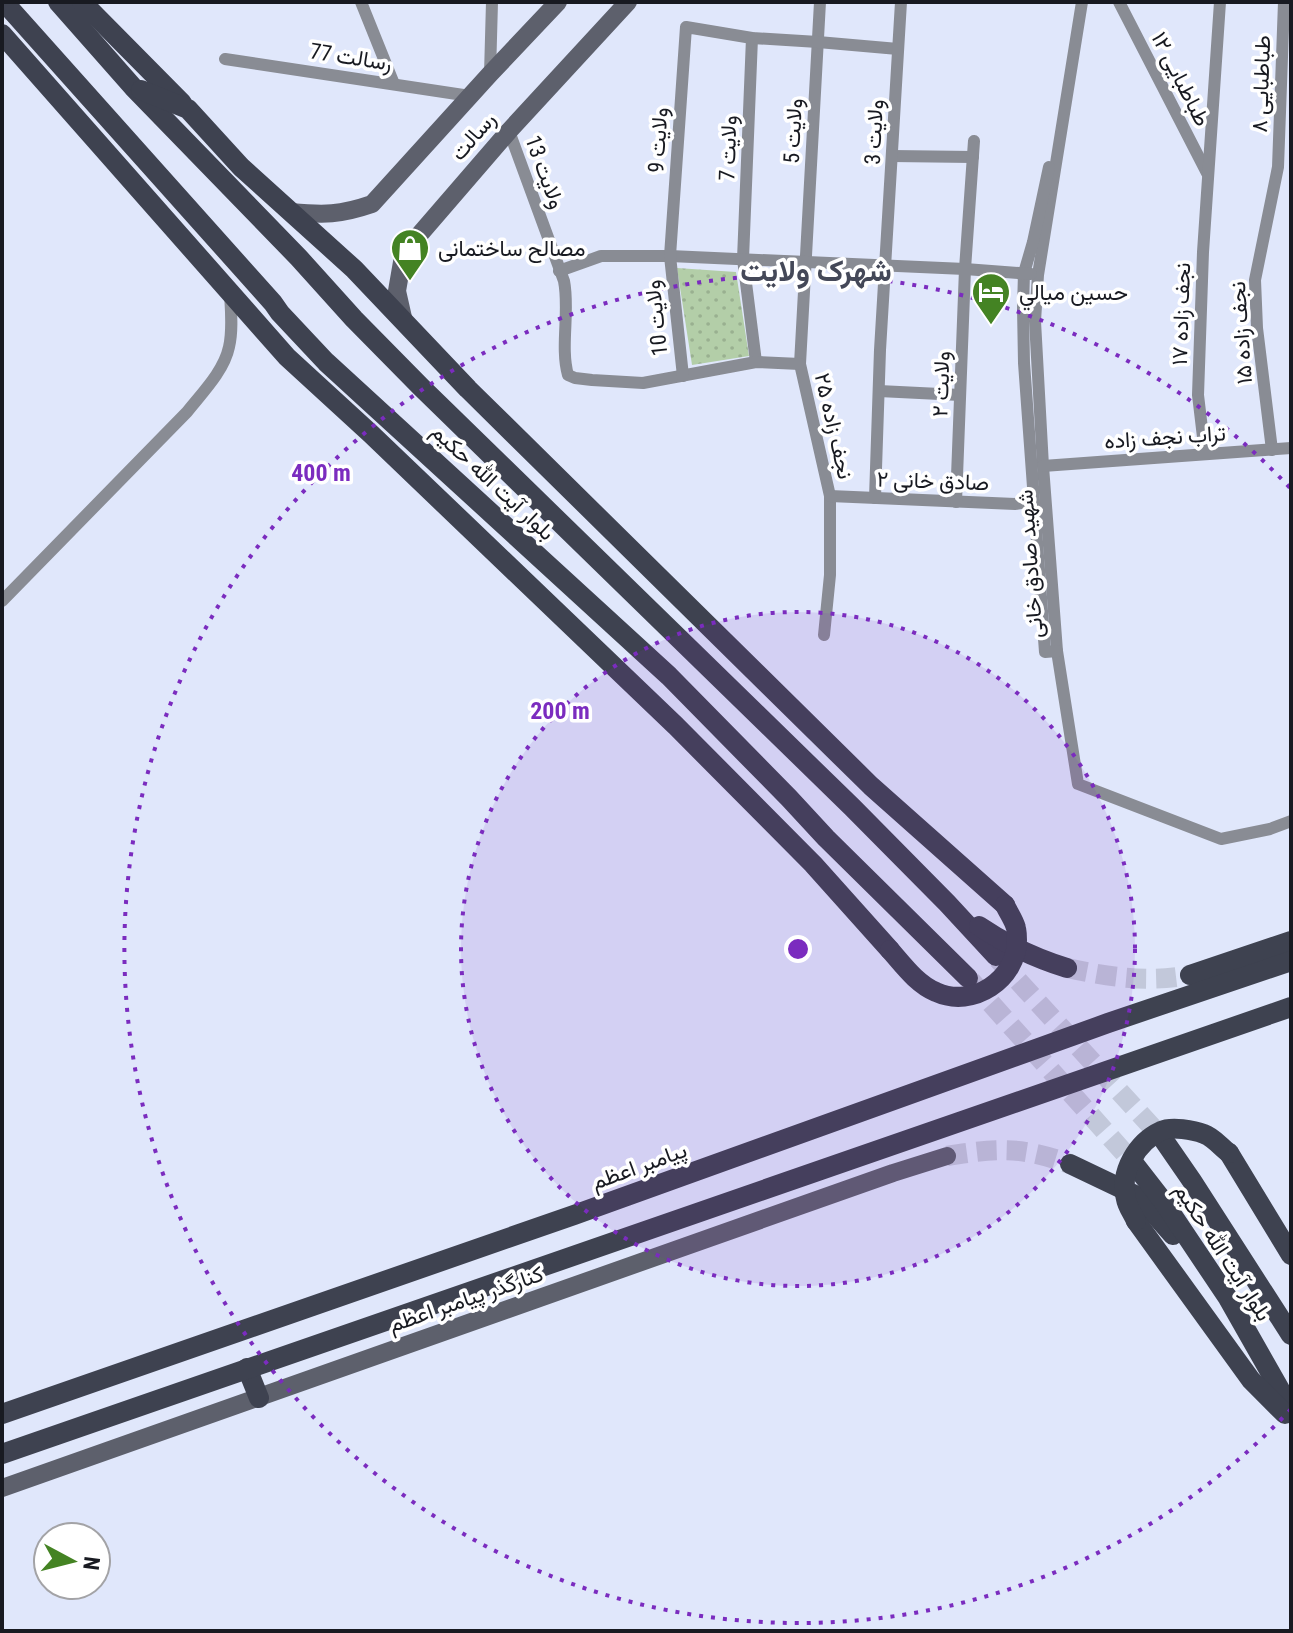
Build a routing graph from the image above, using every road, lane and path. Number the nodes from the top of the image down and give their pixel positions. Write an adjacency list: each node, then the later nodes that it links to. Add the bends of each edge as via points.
1 (4, 2): 26 (main road, بلوار آیت الله حکیم)
2 (58, 2): 23 (main road, بلوار آیت الله حکیم)
3 (82, 2): 25 (main road)
4 (361, 2): 22 (street)
5 (492, 2): 21 (street)
6 (558, 2): 21 (main road, رسالت)
7 (628, 2): 27 (main road, رسالت)
8 (820, 2): 17 (street, ولایت 5)
9 (901, 2): 18 (street, ولایت 3)
10 (1073, 2): 40 (street, شهید صادق خانی, via 1054,141)
11 (1082, 2): 41 (street, شهید صادق خانی)
12 (1119, 2): 32 (street, طباطبایی ۱۲)
13 (1220, 2): 32 (street, نجف زاده ۱۷)
14 (1284, 2): 31 (street, طباطبایی ۸)
15 (2, 34): 19 (main road)
16 (752, 38): 17 (street); 34 (street, ولایت 9, via 686,27); 35 (street, ولایت 7)
17 (818, 42): 18 (street); 36 (street, ولایت 5)
18 (898, 49): 29 (street, ولایت 3)
19 (23, 58): 26 (main road, via 38,66 95,123); 42 (main road)
20 (225, 59): 22 (street, رسالت 77)
21 (490, 74): 24 (main road, رسالت)
22 (394, 84): 24 (street, رسالت 77)
23 (133, 87): 25 (main road); 60 (main road, بلوار آیت الله حکیم, via 421,387)
24 (470, 96): 33 (main road, رسالت, via 372,204 324,215)
25 (188, 109): 33 (main road)
26 (120, 131): 69 (main road, بلوار آیت الله حکیم, via 326,362 669,676)
27 (509, 131): 39 (street, ولایت 13); 43 (main road, رسالت, via 402,262 397,291)
28 (974, 141): 30 (street, ولایت ۲)
29 (892, 156): 30 (street); 37 (street, ولایت 3)
30 (973, 157): 38 (street, ولایت ۲)
31 (1284, 166): 50 (street, نجف زاده ۱۵, via 1255,280)
32 (1208, 175): 51 (street, نجف زاده ۱۷, via 1198,395)
33 (291, 212): 43 (main road)
34 (670, 256): 35 (street); 39 (street, via 601,256); 46 (street, ولایت 10)
35 (743, 259): 36 (street); 44 (street, ولایت 7)
36 (805, 261): 37 (street); 45 (street, ولایت 5)
37 (886, 265): 38 (street); 47 (street, ولایت 3)
38 (965, 269): 40 (street); 48 (street, ولایت ۲)
39 (559, 271): 46 (street, ولایت 13, via 567,295 568,375 631,383)
40 (1024, 273): 41 (street); 55 (street, شهید صادق خانی)
41 (1038, 275): 52 (street, شهید صادق خانی, via 1035,321)
42 (230, 294): 57 (main road, bridge, via 287,357 676,726 813,864 914,977 938,993 965,998 1004,976 1017,952 1017,928 1005,905 871,786); 58 (street, via 229,349 209,384)
43 (404, 322): 57 (main road)
44 (756, 362): 45 (street); 46 (street)
45 (800, 364): 53 (street, نجف زاده ۲۵)
46 (683, 376)
47 (879, 391): 48 (street); 54 (street, ولایت 3)
48 (960, 395): 56 (street, ولایت ۲)
49 (1291, 448): 50 (street, تراب نجف زاده)
50 (1272, 450): 51 (street, تراب نجف زاده)
51 (1205, 454): 52 (street, تراب نجف زاده)
52 (1043, 466): 61 (street, شهید صادق خانی)
53 (830, 496): 54 (street, صادق خانی ۲); 59 (street, نجف زاده ۲۵)
54 (875, 498): 56 (street, صادق خانی ۲)
55 (1033, 501): 56 (street, صادق خانی ۲); 61 (street, شهید صادق خانی, via 1045,652)
56 (956, 502)
57 (647, 565): 60 (main road)
58 (2, 601)
59 (824, 635)
60 (679, 638): 63 (main road, بلوار آیت الله حکیم)
61 (1057, 651): 62 (street, via 1078,784 1221,839)
62 (1291, 821)
63 (947, 903): 65 (main road, بلوار آیت الله حکیم); 67 (main road, via 1003,942)
64 (1291, 941): 68 (main road)
65 (996, 956)
66 (1291, 961): 81 (main road, پیامبر اعظم)
67 (1067, 968)
68 (1190, 975)
69 (968, 978)
70 (1291, 1007): 78 (main road)
71 (1163, 1139): 77 (main road, بلوار آیت الله حکیم)
72 (947, 1156): 79 (main road, کنارگذر پیامبر اعظم)
73 (1070, 1164): 76 (main road, via 1135,1195)
74 (1135, 1165): 76 (main road, بلوار آیت الله حکیم)
75 (1291, 1255): 82 (main road, bridge, via 1229,1153 1205,1134 1163,1129 1140,1146 1125,1178 1126,1199 1136,1221 1251,1380)
76 (1228, 1298): 80 (main road, بلوار آیت الله حکیم)
77 (1291, 1335)
78 (247, 1368): 79 (main road); 83 (main road)
79 (259, 1398): 84 (main road, کنارگذر پیامبر اعظم)
80 (1291, 1409)
81 (2, 1414)
82 (1291, 1419)
83 (2, 1454)
84 (2, 1488)

